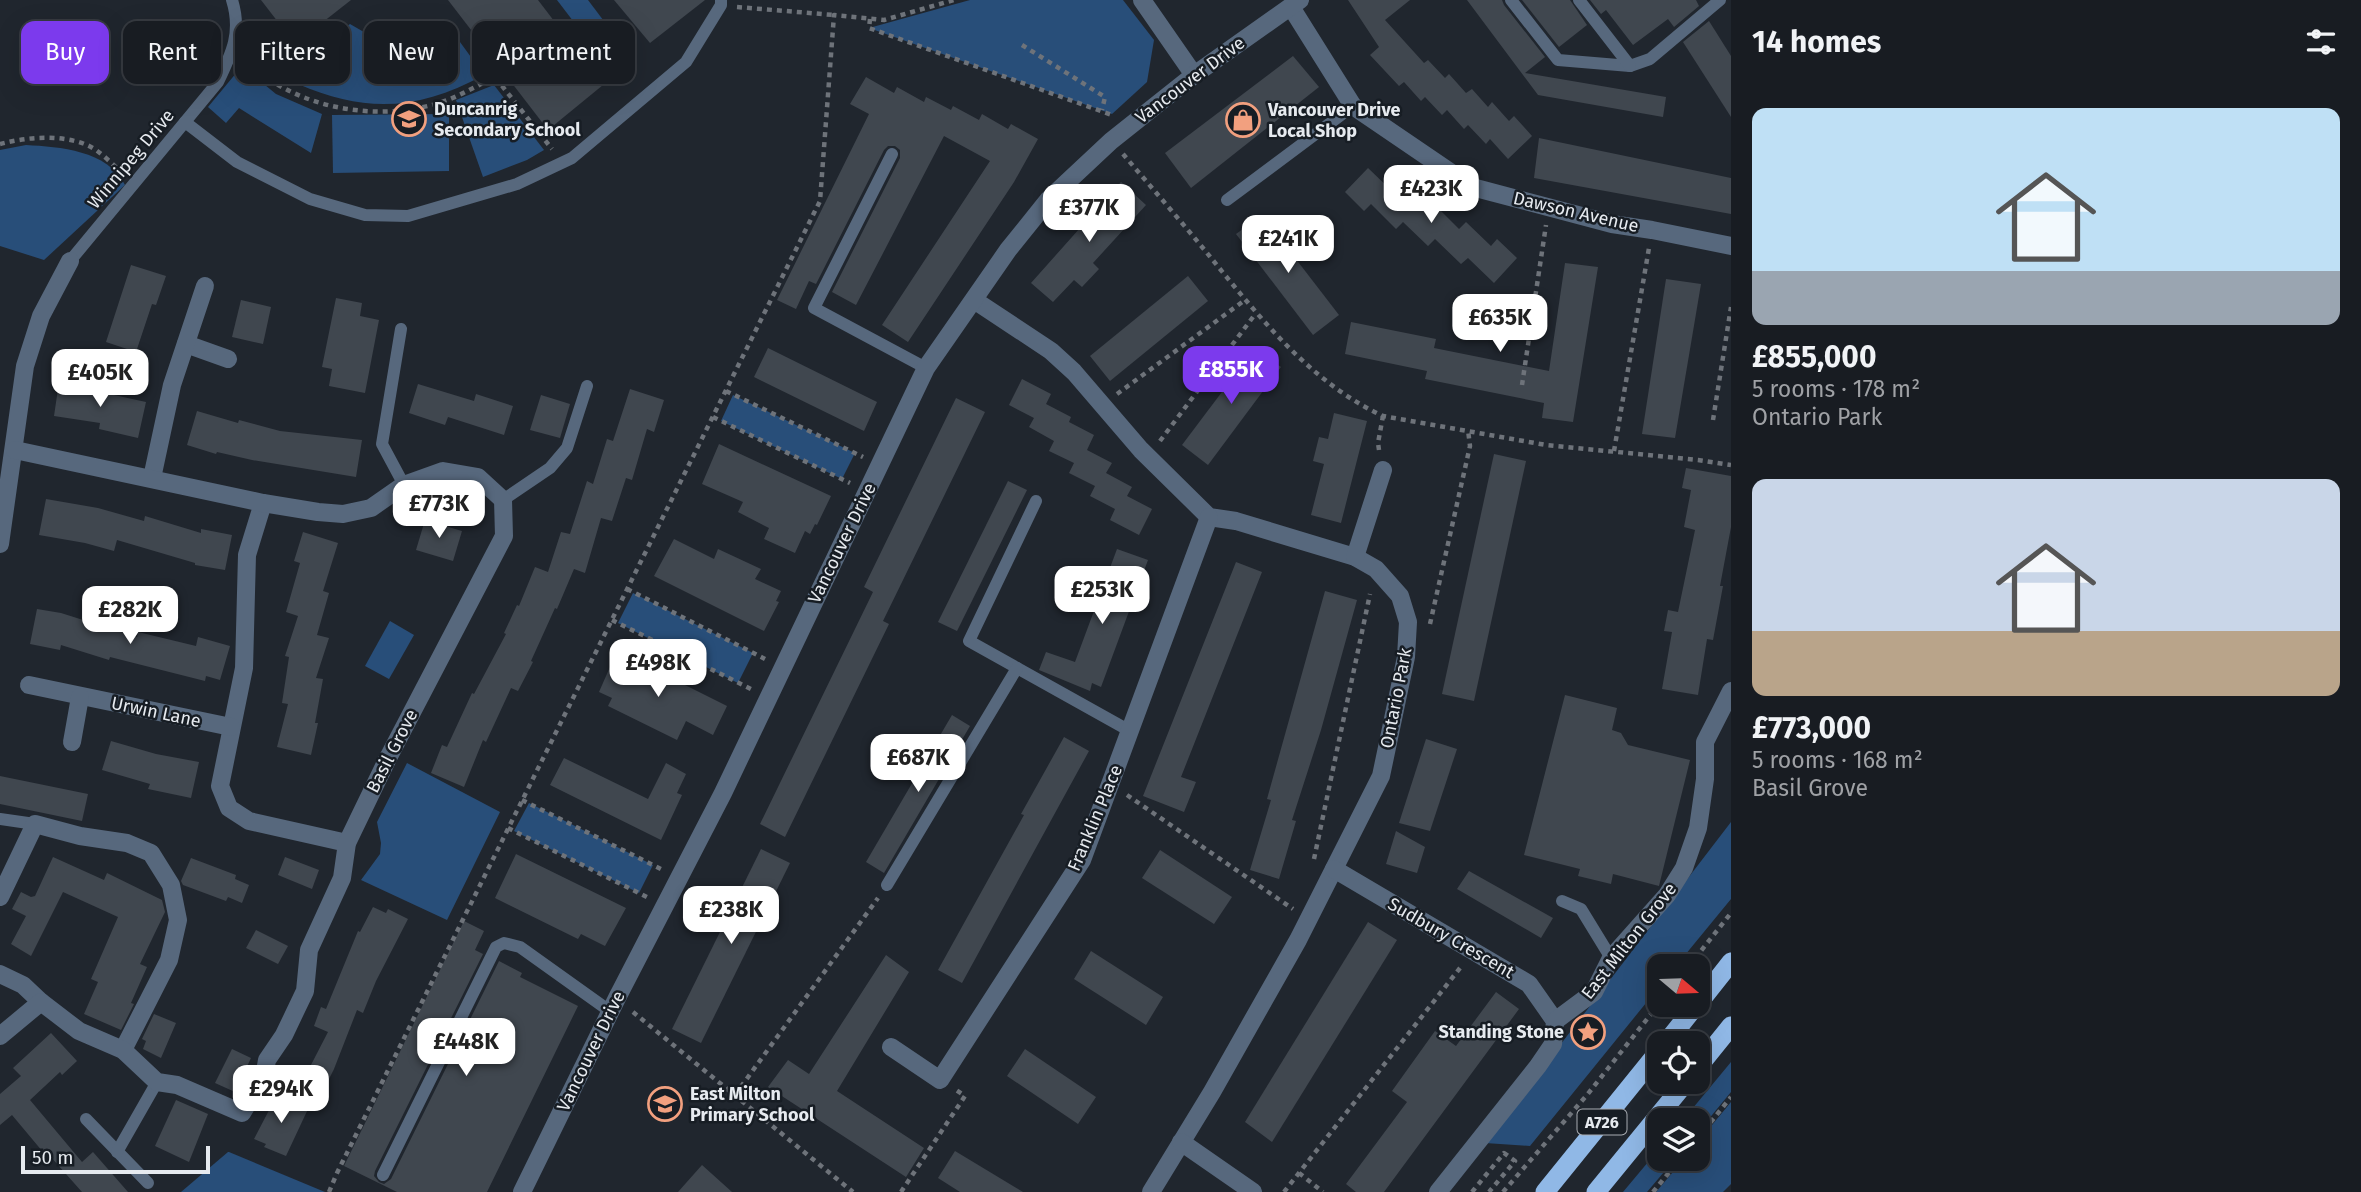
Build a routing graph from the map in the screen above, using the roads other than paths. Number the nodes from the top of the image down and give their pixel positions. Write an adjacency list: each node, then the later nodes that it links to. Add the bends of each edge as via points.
1 (232, 0): 11 (lane, Winnipeg Drive, via 237,17 233,52 218,82)
2 (1142, 0): 9 (street)
3 (1511, 0): 8 (lane, via 1558,60)
4 (1579, 0): 8 (lane)
5 (1720, 0): 8 (lane, via 1650,59)
6 (721, 3): 11 (lane, via 685,62 572,158 517,184 408,216 365,215 310,199 237,162)
7 (1295, 3): 9 (street, Vancouver Drive); 10 (street, Dawson Avenue)
8 (1630, 66)
9 (1194, 75): 17 (street, Vancouver Drive, via 1111,141 1049,199)
10 (1353, 106): 13 (lane); 14 (street, Dawson Avenue, via 1472,187 1612,224)
11 (185, 122): 15 (lane, Winnipeg Drive)
12 (892, 154): 21 (lane, via 814,307)
13 (1227, 200)
14 (1731, 247)
15 (70, 261): 23 (street, via 41,316 25,366)
16 (205, 286): 19 (street)
17 (974, 300): 21 (street, Vancouver Drive); 30 (street, via 1051,351 1074,372 1148,457)
18 (401, 329): 26 (lane, via 382,444)
19 (186, 344): 20 (street); 25 (street)
20 (228, 359)
21 (926, 368): 52 (street, Vancouver Drive, via 723,793)
22 (587, 386): 27 (lane, via 567,448 550,468)
23 (15, 450): 25 (street); 31 (street)
24 (1383, 470): 32 (street)
25 (152, 478): 29 (street)
26 (404, 485): 27 (street, via 443,471 478,477); 29 (street, via 371,508 343,514)
27 (503, 500): 42 (street, Basil Grove, via 504,536)
28 (1036, 501): 33 (lane, via 969,641)
29 (263, 503): 37 (street, via 247,555 244,668)
30 (1209, 517): 32 (street, Ontario Park); 38 (street, Franklin Place)
31 (0, 544)
32 (1355, 557): 43 (street, Ontario Park, via 1376,569 1400,596 1408,622 1406,657 1381,776)
33 (1017, 668): 38 (lane); 44 (lane)
34 (29, 685): 36 (street, Urwin Lane)
35 (1731, 691): 47 (street, East Milton Grove, via 1705,742 1698,828 1684,868 1667,895)
36 (80, 697): 37 (street, Urwin Lane); 39 (street)
37 (231, 727): 42 (street, via 220,786 229,808 249,821)
38 (1130, 732): 58 (street, Franklin Place, via 1082,860 940,1080)
39 (72, 742)
40 (0, 819): 41 (lane)
41 (35, 824): 45 (street); 59 (street, via 127,843 151,853 172,885 178,920 169,960)
42 (347, 843): 62 (street, Basil Grove, via 342,878 309,950 305,991 242,1113 177,1085)
43 (1334, 869): 54 (street, Sudbury Crescent, via 1529,984); 65 (street, Ontario Park)
44 (887, 885)
45 (0, 897)
46 (1562, 901): 47 (lane, via 1581,909)
47 (1611, 958): 54 (street, East Milton Grove, via 1594,992)
48 (1731, 962): 50 (highway)
49 (0, 974): 51 (street, via 23,985)
50 (1710, 988)
51 (41, 1002): 57 (street); 59 (street, via 79,1031)
52 (614, 1005): 67 (lane, via 520,947 503,943 496,947); 69 (street, Vancouver Drive)
53 (1687, 1017): 56 (highway)
54 (1555, 1021): 72 (street, via 1553,1044 1538,1066)
55 (1731, 1026): 60 (highway)
56 (1676, 1031)
57 (0, 1036)
58 (891, 1047)
59 (123, 1050): 62 (street)
60 (1710, 1052)
61 (1647, 1066): 73 (highway, A726)
62 (157, 1082): 66 (lane)
63 (1676, 1094): 74 (highway, A726)
64 (86, 1119): 66 (lane)
65 (1181, 1142): 70 (street, Ontario Park); 71 (street)
66 (117, 1152): 68 (lane)
67 (383, 1175)
68 (148, 1184)
69 (522, 1192)
70 (1151, 1192)
71 (1253, 1192)
72 (1438, 1192)
73 (1545, 1192)
74 (1596, 1192)

